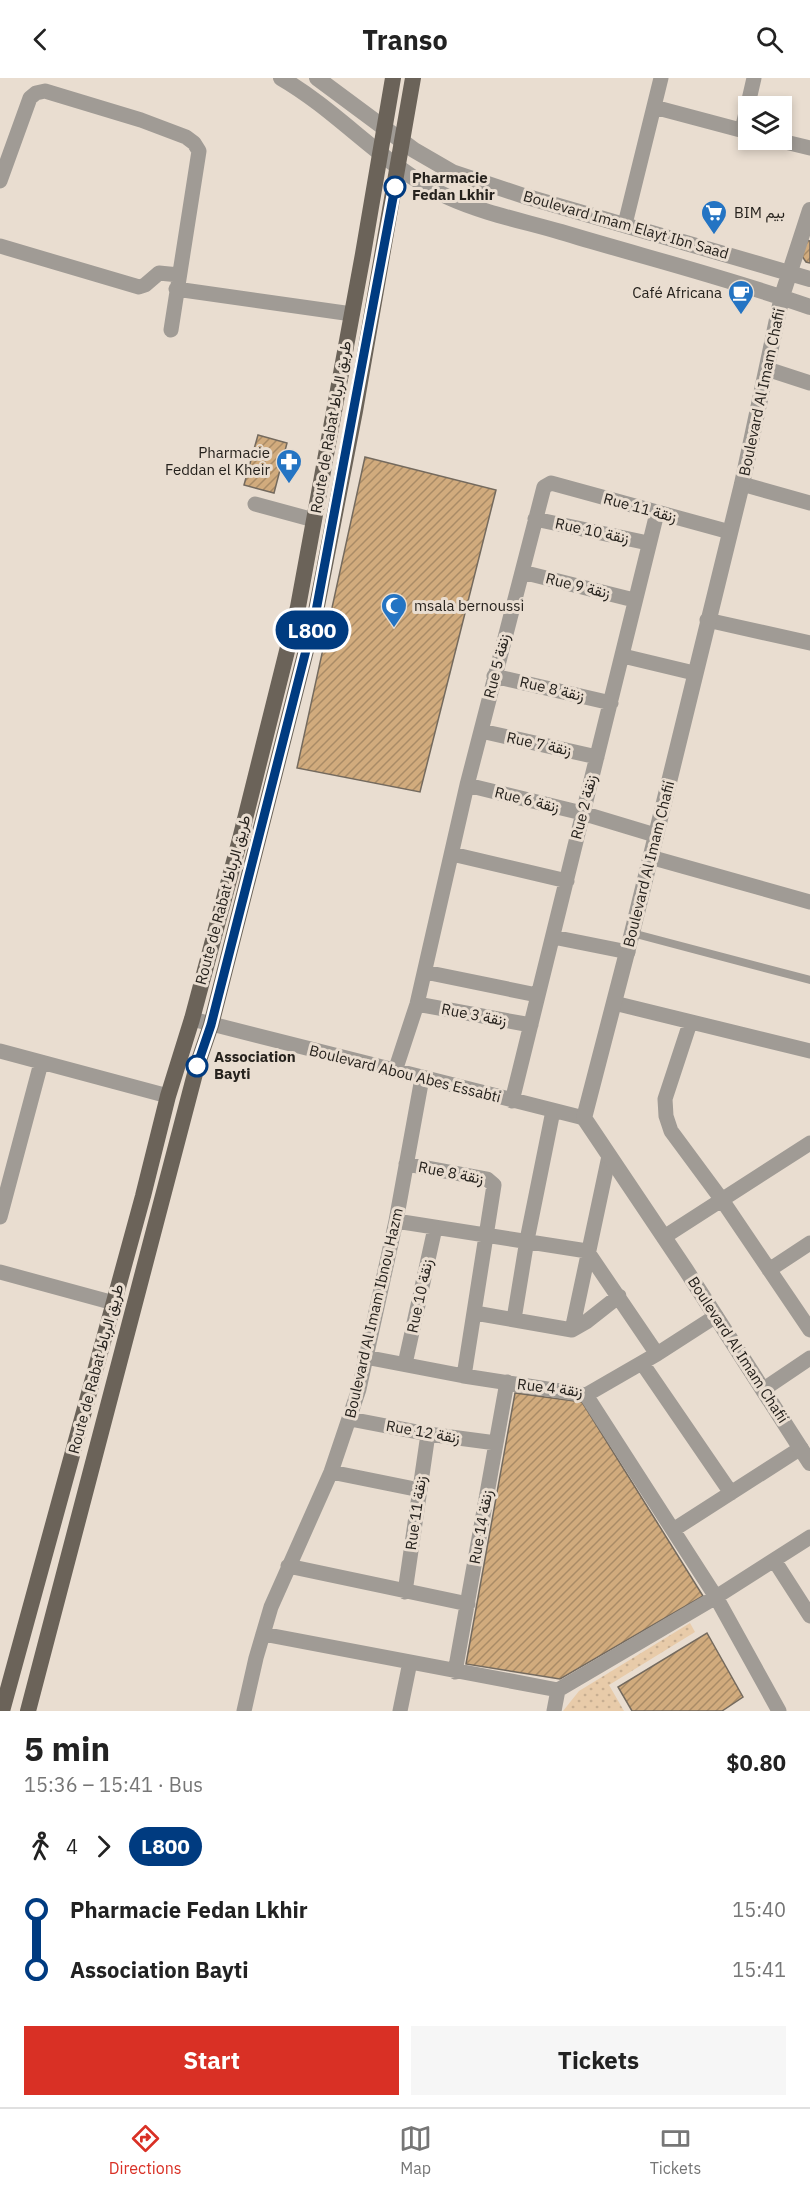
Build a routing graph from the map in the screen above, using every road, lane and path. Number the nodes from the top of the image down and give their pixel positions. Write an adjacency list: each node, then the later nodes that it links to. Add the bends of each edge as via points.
1 (281, 78): 14 (street, Boulevard Imam Elayt Ibn Saad, via 304,91)
2 (317, 78): 9 (street, Boulevard Imam Elayt Ibn Saad)
3 (393, 78): 9 (main road, Route de Rabat طريق الرباط)
4 (413, 78): 11 (main road, Route de Rabat طريق الرباط)
5 (661, 78): 8 (street)
6 (754, 78): 7 (street)
7 (751, 96)
8 (654, 107): 10 (street); 18 (street)
9 (384, 128): 11 (street, Boulevard Imam Elayt Ibn Saad); 14 (main road, Route de Rabat طريق الرباط)
10 (738, 129)
11 (402, 141): 15 (main road, Route de Rabat طريق الرباط); 18 (street, Boulevard Imam Elayt Ibn Saad, via 452,172 473,180)
12 (792, 144): 13 (street)
13 (810, 148)
14 (379, 153): 15 (street, Boulevard Imam Elayt Ibn Saad); 25 (main road, Route de Rabat طريق الرباط)
15 (398, 168): 23 (street, Boulevard Imam Elayt Ibn Saad, via 466,204); 65 (main road, Route de Rabat طريق الرباط, via 316,611)
16 (0, 181): 22 (street, via 30,98 36,93 45,91 186,137 199,151)
17 (810, 210): 20 (street, Boulevard Al Imam Chafii)
18 (625, 224): 20 (street, Boulevard Imam Elayt Ibn Saad)
19 (0, 246): 22 (street, via 139,287 159,273)
20 (789, 273): 21 (street, Boulevard Imam Elayt Ibn Saad); 23 (street, Boulevard Al Imam Chafii)
21 (810, 279)
22 (178, 282): 25 (street); 26 (street)
23 (782, 296): 24 (street, Boulevard Imam Elayt Ibn Saad); 27 (street, Boulevard Al Imam Chafii)
24 (810, 307)
25 (352, 314): 35 (main road, Route de Rabat طريق الرباط)
26 (171, 330)
27 (767, 369): 28 (street); 30 (street, Boulevard Al Imam Chafii)
28 (810, 383)
29 (551, 483): 33 (street, Rue 11 زنقة); 34 (street, Rue 5 زنقة, via 544,487)
30 (742, 484): 31 (street); 36 (street, Boulevard Al Imam Chafii)
31 (810, 503)
32 (255, 504): 35 (street)
33 (657, 513): 36 (street, Rue 11 زنقة); 37 (street, Rue 2 زنقة)
34 (535, 519): 37 (street, Rue 10 زنقة); 38 (street, Rue 5 زنقة)
35 (314, 520): 63 (main road, Route de Rabat طريق الرباط, via 298,607)
36 (730, 532): 40 (street, Boulevard Al Imam Chafii)
37 (648, 543): 39 (street, Rue 2 زنقة)
38 (522, 572): 39 (street, Rue 9 زنقة); 44 (street, Rue 5 زنقة)
39 (634, 600): 42 (street, Rue 2 زنقة)
40 (707, 620): 41 (street); 43 (street, Boulevard Al Imam Chafii)
41 (810, 643)
42 (622, 656): 43 (street); 45 (street, Rue 2 زنقة)
43 (694, 673): 50 (street, Boulevard Al Imam Chafii)
44 (494, 676): 45 (street, Rue 8 زنقة); 46 (street, Rue 5 زنقة)
45 (611, 703): 47 (street, Rue 2 زنقة)
46 (481, 731): 47 (street, Rue 7 زنقة); 48 (street, Rue 5 زنقة)
47 (597, 757): 49 (street, Rue 2 زنقة)
48 (467, 785): 49 (street, Rue 6 زنقة); 51 (street, Rue 5 زنقة)
49 (582, 813): 50 (street, Rue 6 زنقة); 53 (street, Rue 2 زنقة)
50 (656, 835): 52 (street, Boulevard Al Imam Chafii)
51 (452, 854): 53 (street); 58 (street, Rue 5 زنقة)
52 (650, 857): 54 (street); 55 (street, Boulevard Al Imam Chafii)
53 (567, 881): 56 (street, Rue 2 زنقة)
54 (810, 902)
55 (632, 933): 57 (street, Boulevard Al Imam Chafii); 59 (lane)
56 (553, 938): 57 (street); 60 (street, Rue 2 زنقة)
57 (628, 952): 61 (street, Boulevard Al Imam Chafii)
58 (425, 972): 60 (street); 62 (street, Rue 5 زنقة)
59 (810, 980)
60 (537, 995): 66 (street, Rue 2 زنقة)
61 (614, 1003): 64 (street); 75 (street, Boulevard Al Imam Chafii)
62 (417, 1004): 66 (street, Rue 3 زنقة); 70 (street, Rue 5 زنقة)
63 (192, 1019): 65 (street, Boulevard Abou Abes Essabti); 72 (main road, Route de Rabat طريق الرباط)
64 (690, 1023): 68 (street); 79 (street, via 665,1099 666,1116 671,1131)
65 (211, 1025): 70 (street, Boulevard Abou Abes Essabti); 127 (main road, Route de Rabat طريق الرباط)
66 (531, 1025): 73 (street, Rue 2 زنقة)
67 (0, 1051): 69 (street)
68 (810, 1052)
69 (41, 1063): 72 (street); 80 (street)
70 (395, 1071): 71 (street, Boulevard Abou Abes Essabti)
71 (422, 1078): 73 (street, Boulevard Abou Abes Essabti); 78 (street, Boulevard Al Imam Ibnou Hazm)
72 (168, 1096): 91 (main road, Route de Rabat طريق الرباط)
73 (512, 1101): 74 (street, Boulevard Abou Abes Essabti)
74 (553, 1110): 75 (street, Boulevard Abou Abes Essabti); 85 (street)
75 (584, 1119): 77 (street, Boulevard Al Imam Chafii)
76 (810, 1143): 79 (street)
77 (609, 1156): 84 (street, Boulevard Al Imam Chafii); 87 (street)
78 (406, 1164): 81 (street, Boulevard Al Imam Ibnou Hazm); 83 (street, Rue 8 زنقة, via 487,1179 494,1185)
79 (722, 1200): 84 (street); 88 (street)
80 (0, 1217)
81 (396, 1221): 82 (street); 98 (street, Boulevard Al Imam Ibnou Hazm)
82 (435, 1228): 83 (street); 101 (street, Rue 10 زنقة)
83 (486, 1236): 85 (street); 92 (street)
84 (664, 1237): 93 (street, Boulevard Al Imam Chafii)
85 (527, 1240): 87 (street); 94 (street)
86 (810, 1244): 88 (street)
87 (587, 1251): 90 (street); 95 (street)
88 (769, 1270): 96 (street)
89 (0, 1272): 91 (street)
90 (619, 1296): 95 (street); 97 (street)
91 (114, 1303): 126 (main road, Route de Rabat طريق الرباط)
92 (475, 1313): 94 (street); 102 (street)
93 (716, 1316): 97 (street, Rue 4 زنقة); 104 (street, Boulevard Al Imam Chafii)
94 (514, 1319): 95 (street)
95 (572, 1330)
96 (810, 1330)
97 (657, 1354): 100 (street, Rue 4 زنقة)
98 (365, 1357): 101 (street, Rue 4 زنقة); 106 (street, Boulevard Al Imam Ibnou Hazm)
99 (810, 1358): 104 (street)
100 (642, 1363): 105 (street, Rue 4 زنقة); 113 (street)
101 (405, 1364): 102 (street, Rue 4 زنقة)
102 (464, 1376): 103 (street, Rue 4 زنقة)
103 (507, 1382): 105 (street, Rue 4 زنقة); 108 (street, Rue 14 زنقة)
104 (764, 1389): 109 (street, Boulevard Al Imam Chafii)
105 (586, 1395): 114 (street)
106 (350, 1419): 107 (street, Rue 12 زنقة); 111 (street, Boulevard Al Imam Ibnou Hazm)
107 (428, 1434): 108 (street, Rue 12 زنقة); 112 (street, Rue 11 زنقة)
108 (496, 1443): 120 (street, Rue 14 زنقة)
109 (801, 1448): 110 (street, Boulevard Al Imam Chafii); 113 (street)
110 (810, 1463)
111 (331, 1472): 112 (street); 117 (street, Boulevard Al Imam Ibnou Hazm)
112 (420, 1490): 118 (street, Rue 11 زنقة)
113 (731, 1493): 114 (street)
114 (673, 1530): 119 (street)
115 (810, 1537): 116 (street)
116 (774, 1560): 119 (street); 121 (street)
117 (288, 1566): 118 (street); 122 (street, Boulevard Al Imam Ibnou Hazm)
118 (405, 1592): 120 (street)
119 (716, 1597): 125 (street); 131 (street)
120 (468, 1604): 124 (street, Rue 14 زنقة)
121 (810, 1616)
122 (263, 1634): 123 (street); 128 (street, Boulevard Al Imam Ibnou Hazm)
123 (410, 1662): 124 (street); 129 (street)
124 (455, 1672): 125 (street)
125 (558, 1690): 130 (street)
126 (2, 1711)
127 (28, 1711)
128 (244, 1711)
129 (400, 1711)
130 (554, 1711)
131 (778, 1711)

